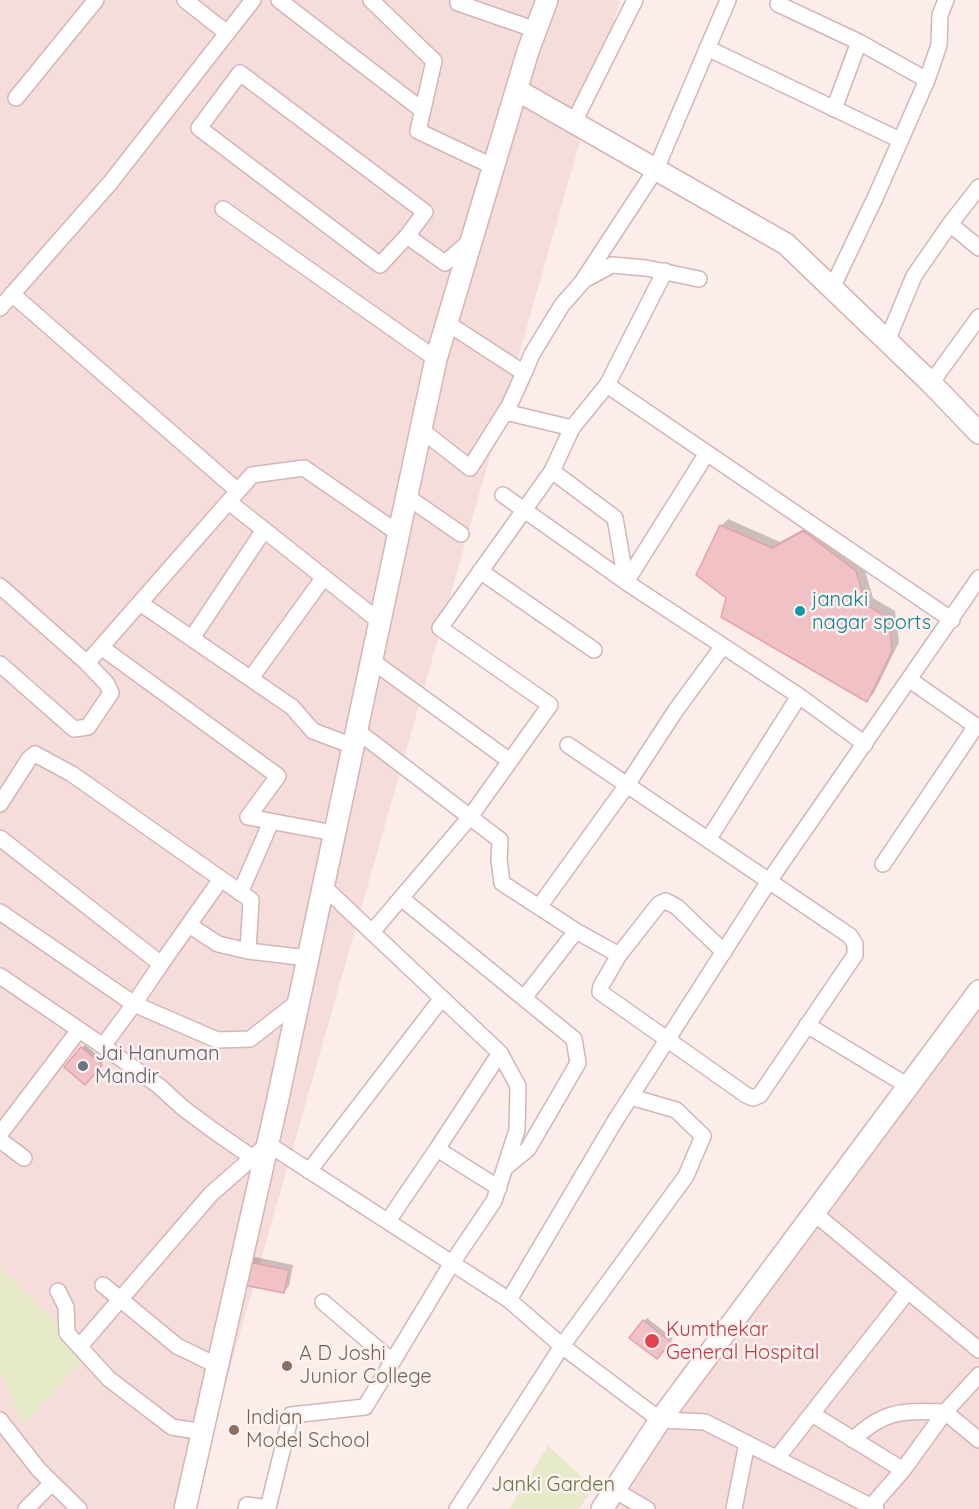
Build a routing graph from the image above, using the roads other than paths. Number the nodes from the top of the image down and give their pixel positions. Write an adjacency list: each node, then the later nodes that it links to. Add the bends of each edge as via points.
1 (96, 0): 18 (street)
2 (185, 0): 13 (street)
3 (253, 0): 13 (street)
4 (279, 0): 20 (street)
5 (371, 0): 20 (street, via 434,61)
6 (458, 0): 12 (street)
7 (547, 0): 12 (street)
8 (635, 0): 21 (street)
9 (728, 0): 15 (street)
10 (780, 0): 14 (street, via 778,4)
11 (946, 0): 16 (street, via 940,15 939,45)
12 (536, 30): 17 (street)
13 (227, 33): 35 (street, via 110,183)
14 (859, 42): 16 (street); 19 (street)
15 (707, 48): 19 (street); 24 (street)
16 (927, 80): 22 (street)
17 (517, 90): 21 (street); 23 (street)
18 (16, 98)
19 (834, 109): 22 (street)
20 (422, 110): 23 (street, via 418,131)
21 (574, 122): 24 (street)
22 (900, 140): 34 (street)
23 (494, 167): 29 (street)
24 (656, 169): 33 (street); 34 (street, via 786,244)
25 (979, 187): 27 (street)
26 (223, 209): 40 (street)
27 (950, 224): 30 (street); 39 (street, via 914,276)
28 (407, 236): 28 (street, via 425,212 240,73 199,128 380,265); 29 (street, via 445,263)
29 (473, 238): 38 (street)
30 (979, 248)
31 (664, 271): 32 (street); 33 (street, via 612,265); 43 (street)
32 (699, 279)
33 (584, 280): 41 (street, via 562,305)
34 (832, 288): 39 (street)
35 (12, 294): 36 (street); 51 (street)
36 (0, 308)
37 (979, 317): 42 (street)
38 (447, 323): 40 (street); 41 (street)
39 (887, 341): 42 (street)
40 (436, 359): 46 (street)
41 (524, 373): 44 (street)
42 (931, 383): 47 (street)
43 (607, 385): 45 (street); 48 (street)
44 (505, 412): 45 (street); 46 (street, via 470,468)
45 (572, 428): 49 (street)
46 (420, 429): 52 (street)
47 (979, 433)
48 (707, 453): 60 (street); 63 (street)
49 (552, 471): 53 (street); 60 (street, via 615,518)
50 (503, 495): 53 (street)
51 (233, 496): 54 (street); 55 (street, via 252,475 304,468); 62 (street)
52 (406, 496): 55 (street); 56 (street)
53 (524, 510): 57 (street); 60 (street)
54 (264, 530): 58 (street); 65 (street)
55 (398, 533): 64 (street)
56 (461, 534)
57 (480, 571): 68 (street); 78 (street, via 440,628 550,705)
58 (324, 577): 64 (street); 72 (street)
59 (979, 578): 63 (street)
60 (626, 582): 66 (street)
61 (0, 586): 70 (street)
62 (140, 603): 65 (street); 67 (street)
63 (952, 620): 73 (street)
64 (380, 621): 69 (street)
65 (192, 638): 72 (street)
66 (723, 645): 74 (street); 79 (street)
67 (101, 647): 70 (street); 82 (street, via 278,776 248,817)
68 (594, 650)
69 (371, 660): 75 (street); 78 (street)
70 (87, 663): 71 (street, via 111,693 88,727 75,729)
71 (0, 664)
72 (251, 678): 75 (street, via 292,706 314,731)
73 (910, 680): 76 (street); 86 (street, via 976,726)
74 (799, 696): 76 (street); 85 (street)
75 (354, 738): 81 (street); 83 (street)
76 (865, 744): 88 (street)
77 (568, 746): 79 (street)
78 (510, 761): 81 (street)
79 (627, 785): 85 (street); 92 (street)
80 (0, 804): 87 (street, via 35,753 72,774)
81 (470, 818): 91 (street); 92 (street, via 500,840 502,883)
82 (271, 822): 83 (street); 90 (street)
83 (334, 833): 89 (street)
84 (0, 838): 101 (street)
85 (708, 840): 88 (street)
86 (883, 864)
87 (221, 879): 90 (street); 94 (street)
88 (769, 881): 98 (street); 108 (street, via 850,936 855,944 855,955)
89 (323, 886): 96 (street); 100 (street)
90 (240, 893): 97 (street, via 251,900)
91 (401, 898): 96 (street); 105 (street)
92 (539, 907): 95 (street)
93 (0, 912): 107 (street)
94 (189, 925): 97 (street, via 218,944); 101 (street)
95 (576, 931): 99 (street); 105 (street)
96 (372, 932): 104 (street)
97 (248, 951): 100 (street)
98 (724, 952): 99 (street, via 666,901 659,904); 110 (street)
99 (619, 955): 110 (street, via 600,992)
100 (308, 958): 106 (street)
101 (161, 964): 107 (street)
102 (0, 976): 109 (street)
103 (979, 991): 113 (street)
104 (442, 998): 112 (street); 121 (street)
105 (525, 998): 120 (street, via 574,1039 578,1063 528,1149)
106 (299, 1001): 107 (street, via 250,1039 217,1040); 118 (street)
107 (134, 1004): 111 (street)
108 (807, 1025): 110 (street, via 760,1095 753,1098); 113 (street)
109 (79, 1030): 111 (street); 115 (street)
110 (667, 1040): 114 (street)
111 (103, 1046): 118 (street, via 214,1131)
112 (500, 1053): 117 (street); 120 (street, via 518,1086 517,1130)
113 (908, 1086): 123 (street)
114 (631, 1097): 130 (street); 133 (street, via 676,1110 703,1136 686,1176)
115 (0, 1134)
116 (0, 1140): 119 (street)
117 (437, 1149): 122 (street); 124 (street)
118 (260, 1151): 121 (street); 129 (street, via 211,1194); 136 (street)
119 (24, 1158)
120 (506, 1167): 122 (street)
121 (309, 1171): 124 (street)
122 (499, 1188): 125 (street)
123 (814, 1213): 128 (street); 141 (street)
124 (388, 1221): 125 (street)
125 (452, 1263): 130 (street); 135 (street)
126 (103, 1285): 129 (street)
127 (58, 1291): 132 (street, via 66,1307 67,1333)
128 (908, 1291): 134 (street); 139 (street)
129 (120, 1299): 132 (street); 136 (street, via 177,1346)
130 (509, 1300): 133 (street)
131 (323, 1302): 135 (street)
132 (80, 1346): 142 (street, via 109,1379 172,1427)
133 (562, 1346): 141 (street); 155 (street)
134 (979, 1350)
135 (393, 1361): 154 (street, via 364,1407 291,1415 268,1508 247,1505)
136 (218, 1366): 142 (street)
137 (979, 1375): 138 (street)
138 (945, 1412): 143 (street, via 900,1411 869,1424); 144 (street); 147 (street)
139 (812, 1414): 143 (street); 146 (street)
140 (0, 1420): 148 (street)
141 (660, 1420): 145 (street, via 705,1422); 149 (street)
142 (202, 1432): 153 (street)
143 (853, 1440): 147 (street)
144 (979, 1440)
145 (747, 1443): 146 (street); 158 (street)
146 (777, 1458): 150 (street)
147 (903, 1470): 150 (street)
148 (52, 1483): 151 (street); 152 (street)
149 (614, 1490): 156 (street); 157 (street)
150 (872, 1508)
151 (26, 1509)
152 (79, 1509)
153 (185, 1509)
154 (246, 1509)
155 (457, 1509)
156 (602, 1509)
157 (647, 1509)
158 (734, 1509)

